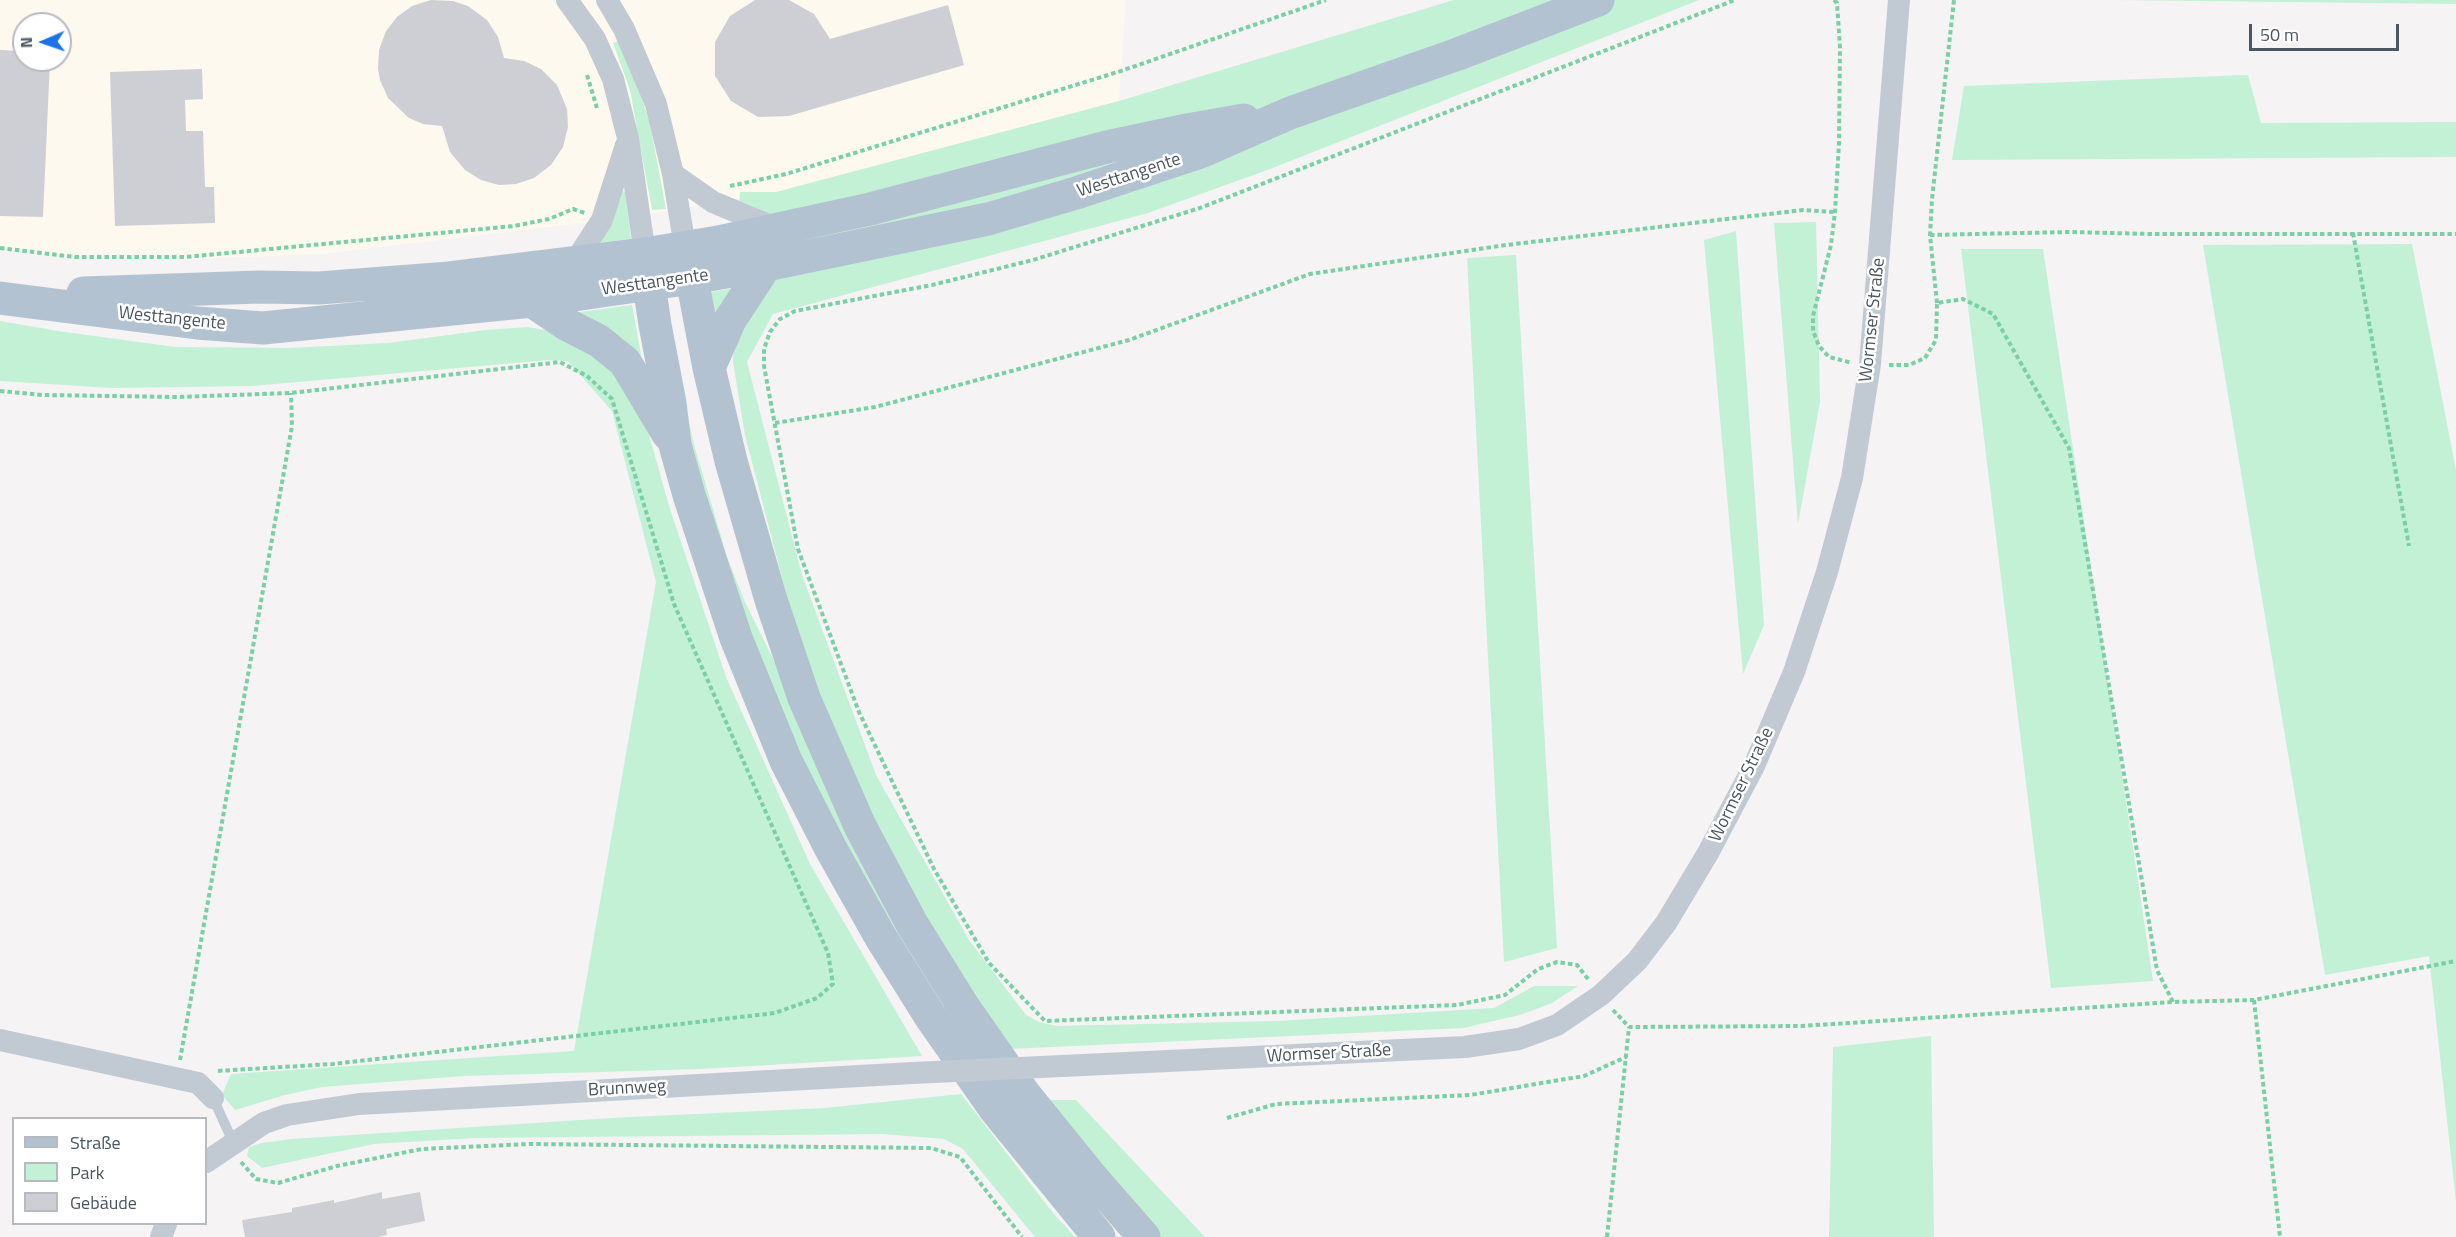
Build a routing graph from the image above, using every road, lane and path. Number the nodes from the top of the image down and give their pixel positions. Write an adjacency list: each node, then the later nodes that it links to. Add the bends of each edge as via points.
1 (567, 0): 12 (street, via 595,39 613,78)
2 (606, 0): 13 (street, via 643,69)
3 (1326, 0): 14 (path, via 1121,71 786,174)
4 (1598, 0): 10 (main road, Westtangente)
5 (1735, 0): 33 (path, via 1200,208 1033,260 932,285 795,311 770,332 764,349)
6 (1834, 0): 15 (path, via 1840,47)
7 (1899, 0): 29 (street, Wormser Straße)
8 (1954, 0): 20 (path)
9 (586, 73): 11 (path)
10 (1290, 113): 17 (main road, Westtangente, via 1187,129); 24 (main road, Westtangente, via 1203,151 988,219)
11 (598, 114)
12 (628, 138): 16 (street); 25 (street)
13 (673, 174): 17 (street, via 713,202); 23 (street)
14 (727, 187)
15 (1834, 213): 29 (path, via 1813,332 1829,357); 33 (path, via 1791,212 1506,245 1310,274 1129,340 875,406)
16 (602, 220): 21 (path, via 573,209 514,226 185,257 75,256); 22 (street)
17 (777, 229): 23 (main road, Westtangente)
18 (2352, 234): 19 (path); 20 (path); 35 (path)
19 (2456, 234)
20 (1930, 235): 28 (path)
21 (0, 248)
22 (574, 263): 25 (main road, Westtangente); 26 (main road, Westtangente, via 319,288)
23 (689, 263): 24 (main road, Westtangente); 25 (main road, Westtangente); 30 (main road)
24 (766, 265): 30 (main road, via 730,320)
25 (647, 269): 27 (main road, Westtangente); 34 (main road)
26 (0, 296): 27 (main road, Westtangente, via 197,323 263,328)
27 (532, 301): 34 (main road, via 599,341 625,362)
28 (1937, 303): 29 (path, via 1936,340 1925,358 1909,364); 39 (path, via 1963,299 1993,314 2069,448 2157,970)
29 (1858, 364): 44 (street, Wormser Straße, via 1852,478 1794,672 1754,766 1708,854 1666,923 1637,961 1601,995 1557,1025 1519,1039 1465,1047)
30 (709, 368): 51 (main road, via 771,600 804,698 860,826 912,924 963,1006 1025,1095)
31 (0, 391): 32 (path, via 177,398)
32 (291, 393): 45 (path, via 291,426); 45 (path, via 560,362 587,376 612,399 674,604 828,953 833,984 817,998 775,1013 333,1064 204,1072)
33 (775, 423): 37 (path, via 798,549 860,712 934,868 989,963 1045,1021 1457,1005 1504,995 1538,969 1557,962 1577,965)
34 (675, 446): 50 (main road, via 736,638 786,761 831,849 930,1016 994,1109)
35 (2409, 546)
36 (2456, 961): 38 (path)
37 (1592, 984)
38 (2254, 1000): 39 (path); 53 (path)
39 (2173, 1002): 41 (path, via 1802,1026)
40 (1612, 1010): 41 (path)
41 (1629, 1027): 43 (path)
42 (0, 1040): 45 (street)
43 (1626, 1057): 46 (path, via 1584,1076 1470,1095 1276,1104); 52 (path)
44 (1062, 1066): 47 (street, Brunnweg, bridge, via 359,1104 287,1115 264,1123)
45 (196, 1086): 47 (lane)
46 (1227, 1118)
47 (237, 1152): 48 (street, Brunnweg); 49 (path, via 256,1179 278,1183 422,1149 529,1144 931,1148 960,1157)
48 (207, 1162)
49 (1022, 1237)
50 (1099, 1237)
51 (1144, 1237)
52 (1607, 1237)
53 (2280, 1237)

